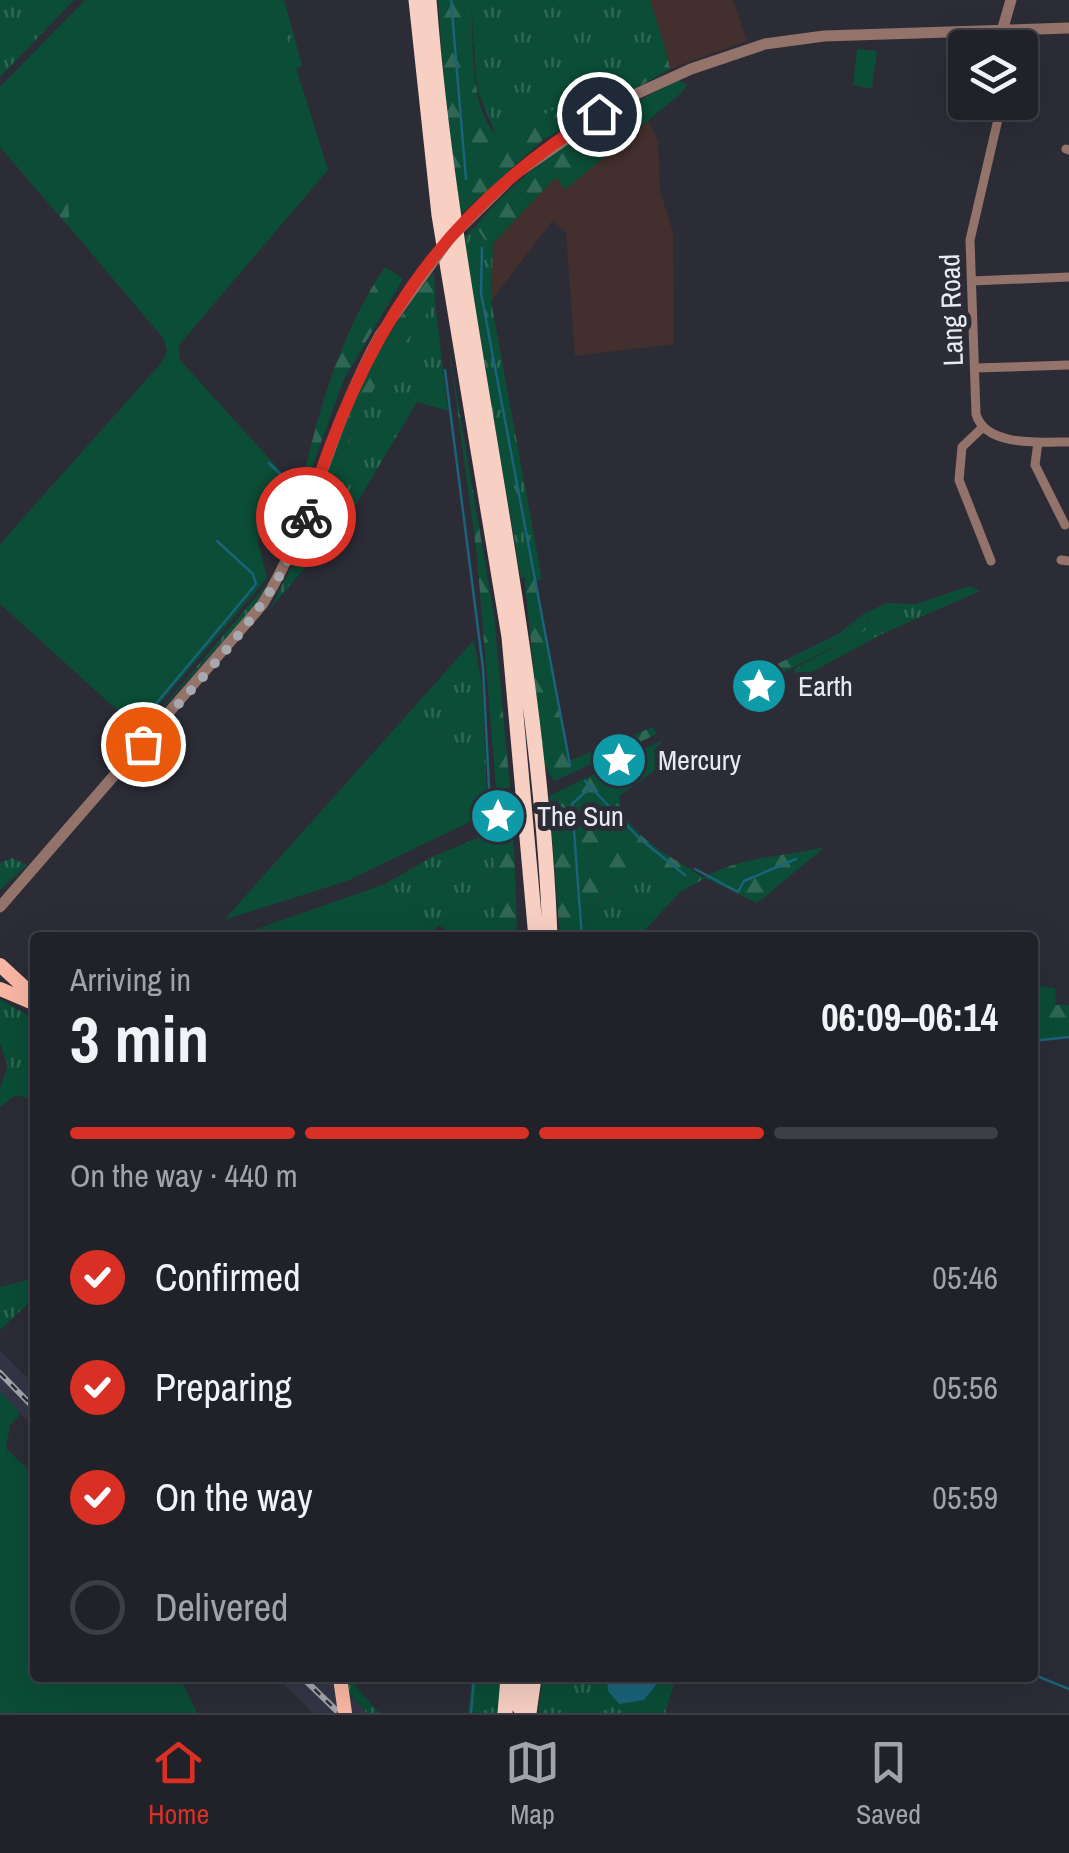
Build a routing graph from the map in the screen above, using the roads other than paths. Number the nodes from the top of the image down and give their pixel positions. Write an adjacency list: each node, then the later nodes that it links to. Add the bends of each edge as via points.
1 (416, 0): 18 (highway, via 439,215)
2 (429, 0): 18 (highway, via 453,214 500,486)
3 (1011, 0): 5 (street)
4 (1069, 28): 6 (street)
5 (1003, 30)
6 (1016, 30)
7 (948, 33): 20 (street, bridge, via 824,36 747,50 624,100 514,175 431,261 380,334 344,403 295,549 262,604)
8 (998, 120): 10 (street, Lang Road, via 972,231)
9 (1069, 277): 10 (street)
10 (972, 281): 12 (street, Lang Road)
11 (1069, 365): 12 (street)
12 (975, 368): 13 (street, Lang Road)
13 (982, 428): 14 (street); 17 (street, via 962,447 958,468 973,531)
14 (1038, 442): 15 (street); 16 (street, via 1035,465)
15 (1069, 442)
16 (1065, 525)
17 (992, 561)
18 (531, 779): 19 (highway)
19 (535, 821): 21 (highway); 22 (highway)
20 (0, 907)
21 (533, 932)
22 (549, 932)
23 (4, 969): 25 (main road)
24 (0, 989): 26 (main road)
25 (30, 999)
26 (30, 1002)
27 (341, 1682): 31 (main road, bridge)
28 (508, 1682): 32 (highway)
29 (522, 1682): 33 (highway)
30 (533, 1682): 34 (highway)
31 (345, 1713)
32 (505, 1713)
33 (520, 1713)
34 (529, 1713)

